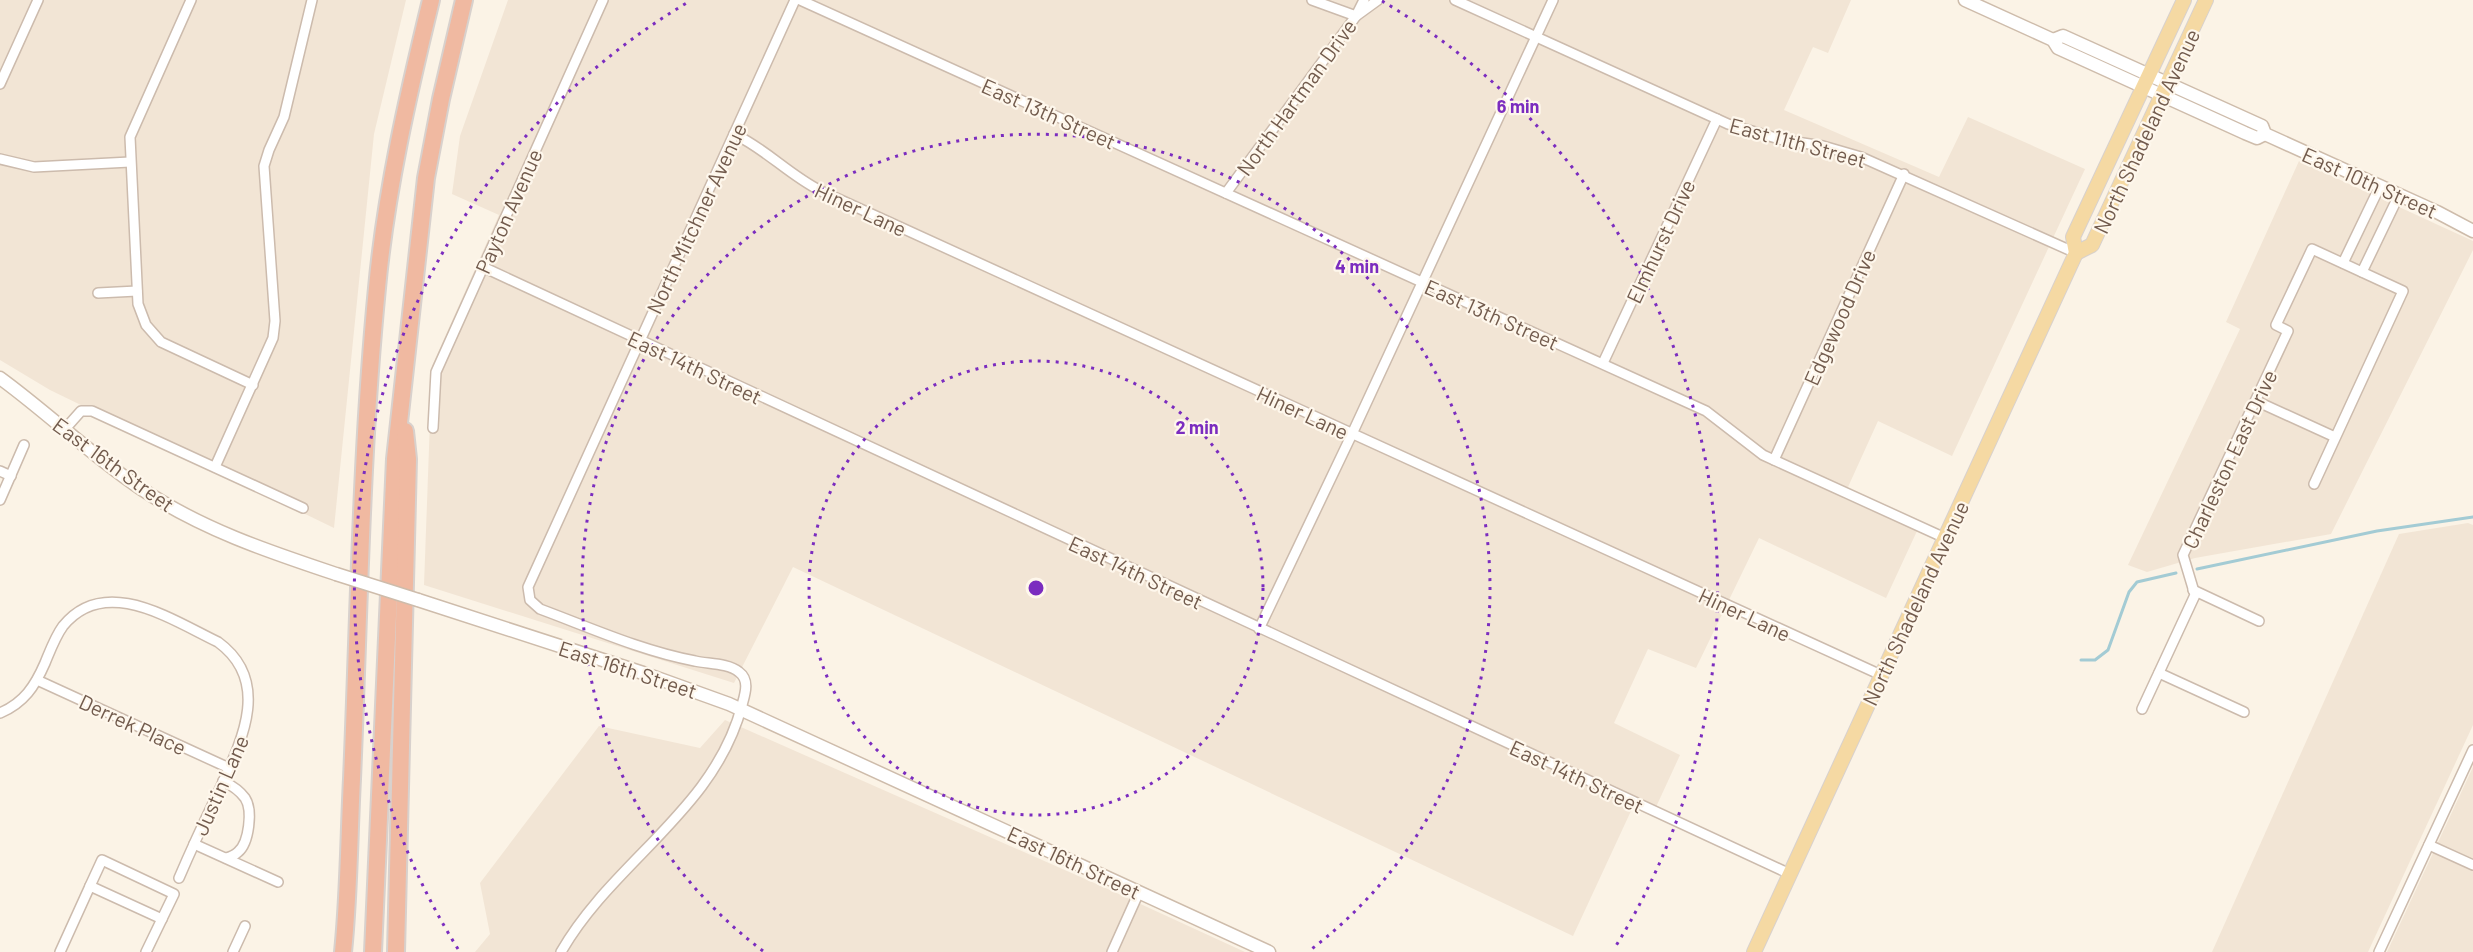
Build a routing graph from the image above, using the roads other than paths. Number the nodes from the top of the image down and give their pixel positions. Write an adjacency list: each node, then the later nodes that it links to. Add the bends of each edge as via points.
1 (38, 0): 20 (street)
2 (190, 0): 25 (street, via 131,131)
3 (312, 0): 41 (street, via 284,117 265,161 275,327)
4 (431, 0): 84 (highway, via 392,184 373,330)
5 (464, 0): 42 (highway, via 426,178)
6 (603, 0): 33 (street, Payton Avenue)
7 (795, 0): 23 (street, North Mitchner Avenue)
8 (800, 0): 28 (street, East 13th Street)
9 (1312, 0): 17 (street)
10 (1364, 0): 17 (street, North Hartman Drive)
11 (1378, 0): 17 (street)
12 (1455, 0): 18 (street, East 11th Street)
13 (1553, 0): 18 (street)
14 (1965, 0): 19 (street, East 10th Street, via 2053,40 2063,36)
15 (2184, 0): 19 (main road, North Shadeland Avenue)
16 (2206, 0): 21 (main road, North Shadeland Avenue)
17 (1356, 16): 28 (street, North Hartman Drive)
18 (1536, 37): 22 (street, East 11th Street); 35 (street)
19 (2147, 81): 21 (street, East 10th Street); 31 (main road, North Shadeland Avenue, via 2073,237)
20 (0, 84)
21 (2165, 90): 27 (street, East 10th Street, via 2256,138 2265,134); 31 (main road, North Shadeland Avenue, via 2092,245)
22 (1716, 119): 26 (street, East 11th Street, via 1752,132 1861,157); 39 (street, Elmhurst Drive)
23 (734, 134): 38 (street, North Mitchner Avenue); 46 (street, Hiner Lane, via 821,191)
24 (0, 159): 25 (street, via 34,167)
25 (130, 162): 36 (street)
26 (1904, 174): 31 (street, East 11th Street); 49 (street, Edgewood Drive)
27 (2380, 186): 29 (street, East 10th Street); 32 (street)
28 (1226, 193): 35 (street, East 13th Street)
29 (2399, 195): 30 (street, East 10th Street); 34 (street)
30 (2473, 231)
31 (2076, 253): 56 (main road, North Shadeland Avenue)
32 (2343, 263): 34 (street); 43 (street, Charleston East Drive, via 2312,249 2276,325 2288,331)
33 (483, 267): 38 (street, East 14th Street); 44 (street, Payton Avenue, via 436,372)
34 (2362, 272): 47 (street, via 2403,291)
35 (1422, 282): 39 (street, East 13th Street); 46 (street)
36 (137, 291): 37 (street); 41 (street, via 144,321 161,342)
37 (98, 293)
38 (639, 341): 59 (street, East 14th Street); 63 (street, North Mitchner Avenue, via 531,581 530,600 540,609 645,648 733,668 746,683)
39 (1603, 363): 49 (street, East 13th Street, via 1706,411)
40 (0, 378): 45 (street, East 16th Street)
41 (253, 385): 50 (street)
42 (403, 400): 85 (highway, via 395,459); 86 (highway, via 408,459)
43 (2256, 401): 47 (street); 57 (street, Charleston East Drive, via 2182,555)
44 (433, 428)
45 (65, 429): 50 (street, via 81,411 92,411); 63 (street, East 16th Street, bridge, via 118,472 181,513 246,544 643,673)
46 (1352, 434): 59 (street); 61 (street, Hiner Lane)
47 (2335, 437): 53 (street)
48 (24, 445): 52 (street)
49 (1774, 460): 56 (street, East 13th Street)
50 (215, 467): 55 (street)
51 (0, 471): 52 (street)
52 (11, 476): 54 (street)
53 (2314, 484)
54 (0, 500)
55 (303, 508)
56 (1945, 538): 61 (main road, North Shadeland Avenue)
57 (2193, 590): 58 (street); 60 (street, via 2195,595)
58 (2259, 621)
59 (1259, 629): 74 (street, East 14th Street)
60 (2159, 673): 64 (street); 65 (street)
61 (1881, 675): 74 (main road, North Shadeland Avenue)
62 (37, 680): 66 (street, Justin Lane, via 23,699); 68 (street, Derrek Place); 68 (street, Justin Lane, via 65,624 86,608 102,602 133,604 210,638 234,656 247,690 245,731)
63 (741, 709): 78 (street, East 16th Street); 87 (street, via 725,750 698,793 589,912)
64 (2142, 709)
65 (2244, 712)
66 (0, 713)
67 (2473, 750): 71 (street)
68 (229, 768): 69 (street, Justin Lane)
69 (223, 781): 70 (street, Justin Lane); 72 (street, via 240,792 248,810 244,845)
70 (194, 844): 72 (street); 75 (street, Justin Lane)
71 (2429, 844): 73 (street); 91 (street)
72 (226, 858): 76 (street)
73 (2473, 865)
74 (1790, 874): 90 (main road, North Shadeland Avenue)
75 (178, 878)
76 (278, 882)
77 (90, 886): 79 (street); 79 (street, via 102,860 174,894); 81 (street)
78 (1139, 892): 88 (street); 89 (street, East 16th Street)
79 (162, 919): 82 (street)
80 (245, 926): 83 (street)
81 (60, 952)
82 (146, 952)
83 (232, 952)
84 (343, 952)
85 (373, 952)
86 (396, 952)
87 (561, 952)
88 (1112, 952)
89 (1268, 952)
90 (1754, 952)
91 (2379, 952)

